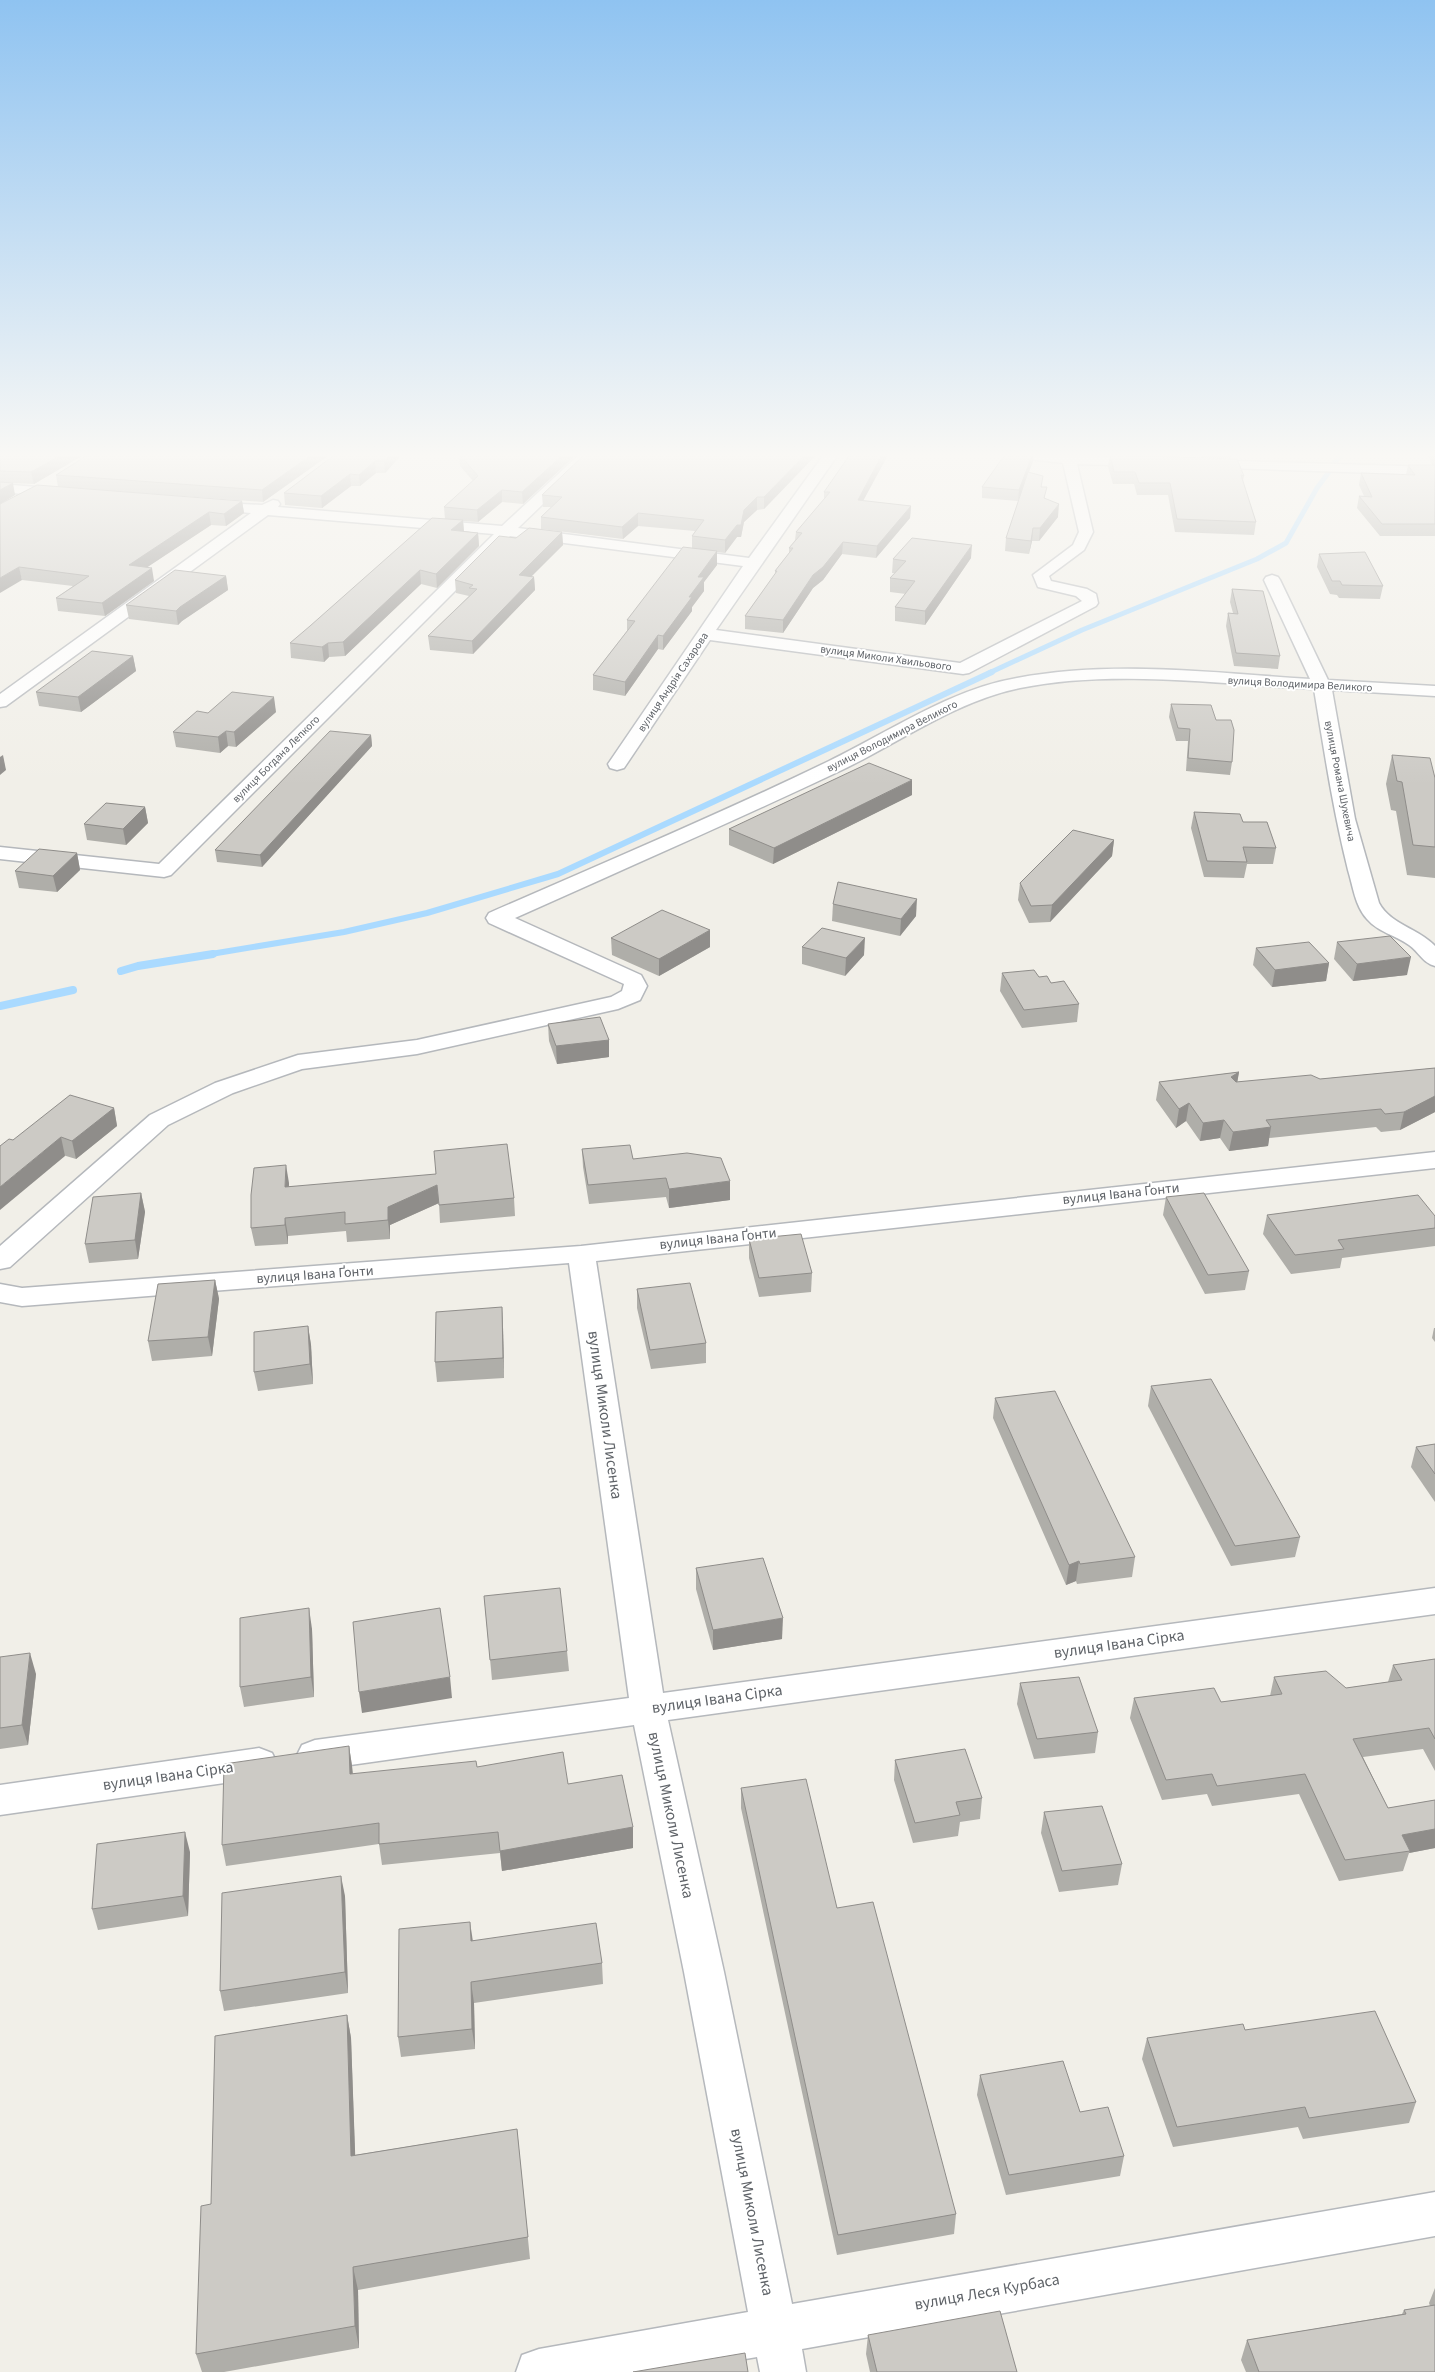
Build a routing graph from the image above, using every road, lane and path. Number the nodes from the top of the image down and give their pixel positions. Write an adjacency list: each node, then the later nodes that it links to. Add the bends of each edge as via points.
1 (753, 563): 6 (street, вулиця Андрія Сахарова)
2 (191, 564): 9 (street)
3 (473, 564): 11 (street, вулиця Богдана Лепкого, via 164,871)
4 (1056, 564): 6 (street, вулиця Миколи Хвильового, via 1041,575 1044,584 1081,592 1090,597 1090,603 963,669)
5 (1272, 580): 7 (street, вулиця Романа Шухевича)
6 (705, 634): 10 (street, вулиця Андрія Сахарова)
7 (1322, 685): 8 (street, вулиця Володимира Великого); 12 (street, вулиця Романа Шухевича, via 1345,819 1368,903 1375,916 1419,942); 15 (street, вулиця Володимира Великого, via 1141,674 1066,676 1016,683 958,702 836,765 497,918 633,980 636,986 632,995 618,1002 417,1047 298,1062 224,1088 159,1120)
8 (1435, 691)
9 (0, 702)
10 (617, 764)
11 (0, 853)
12 (1435, 959)
13 (1435, 1160): 14 (street, вулиця Івана Ґонти)
14 (581, 1254): 16 (street, вулиця Івана Ґонти, via 22,1297); 18 (street, вулиця Миколи Лисенка)
15 (0, 1261)
16 (0, 1294)
17 (1435, 1601): 18 (street, вулиця Івана Сірка)
18 (648, 1708): 19 (street, вулиця Івана Сірка); 21 (street, вулиця Миколи Лисенка)
19 (0, 1800)
20 (1435, 2214): 21 (street, вулиця Леся Курбаса)
21 (775, 2330): 22 (street, вулиця Леся Курбаса); 23 (street, вулиця Миколи Лисенка)
22 (539, 2372)
23 (783, 2372)

